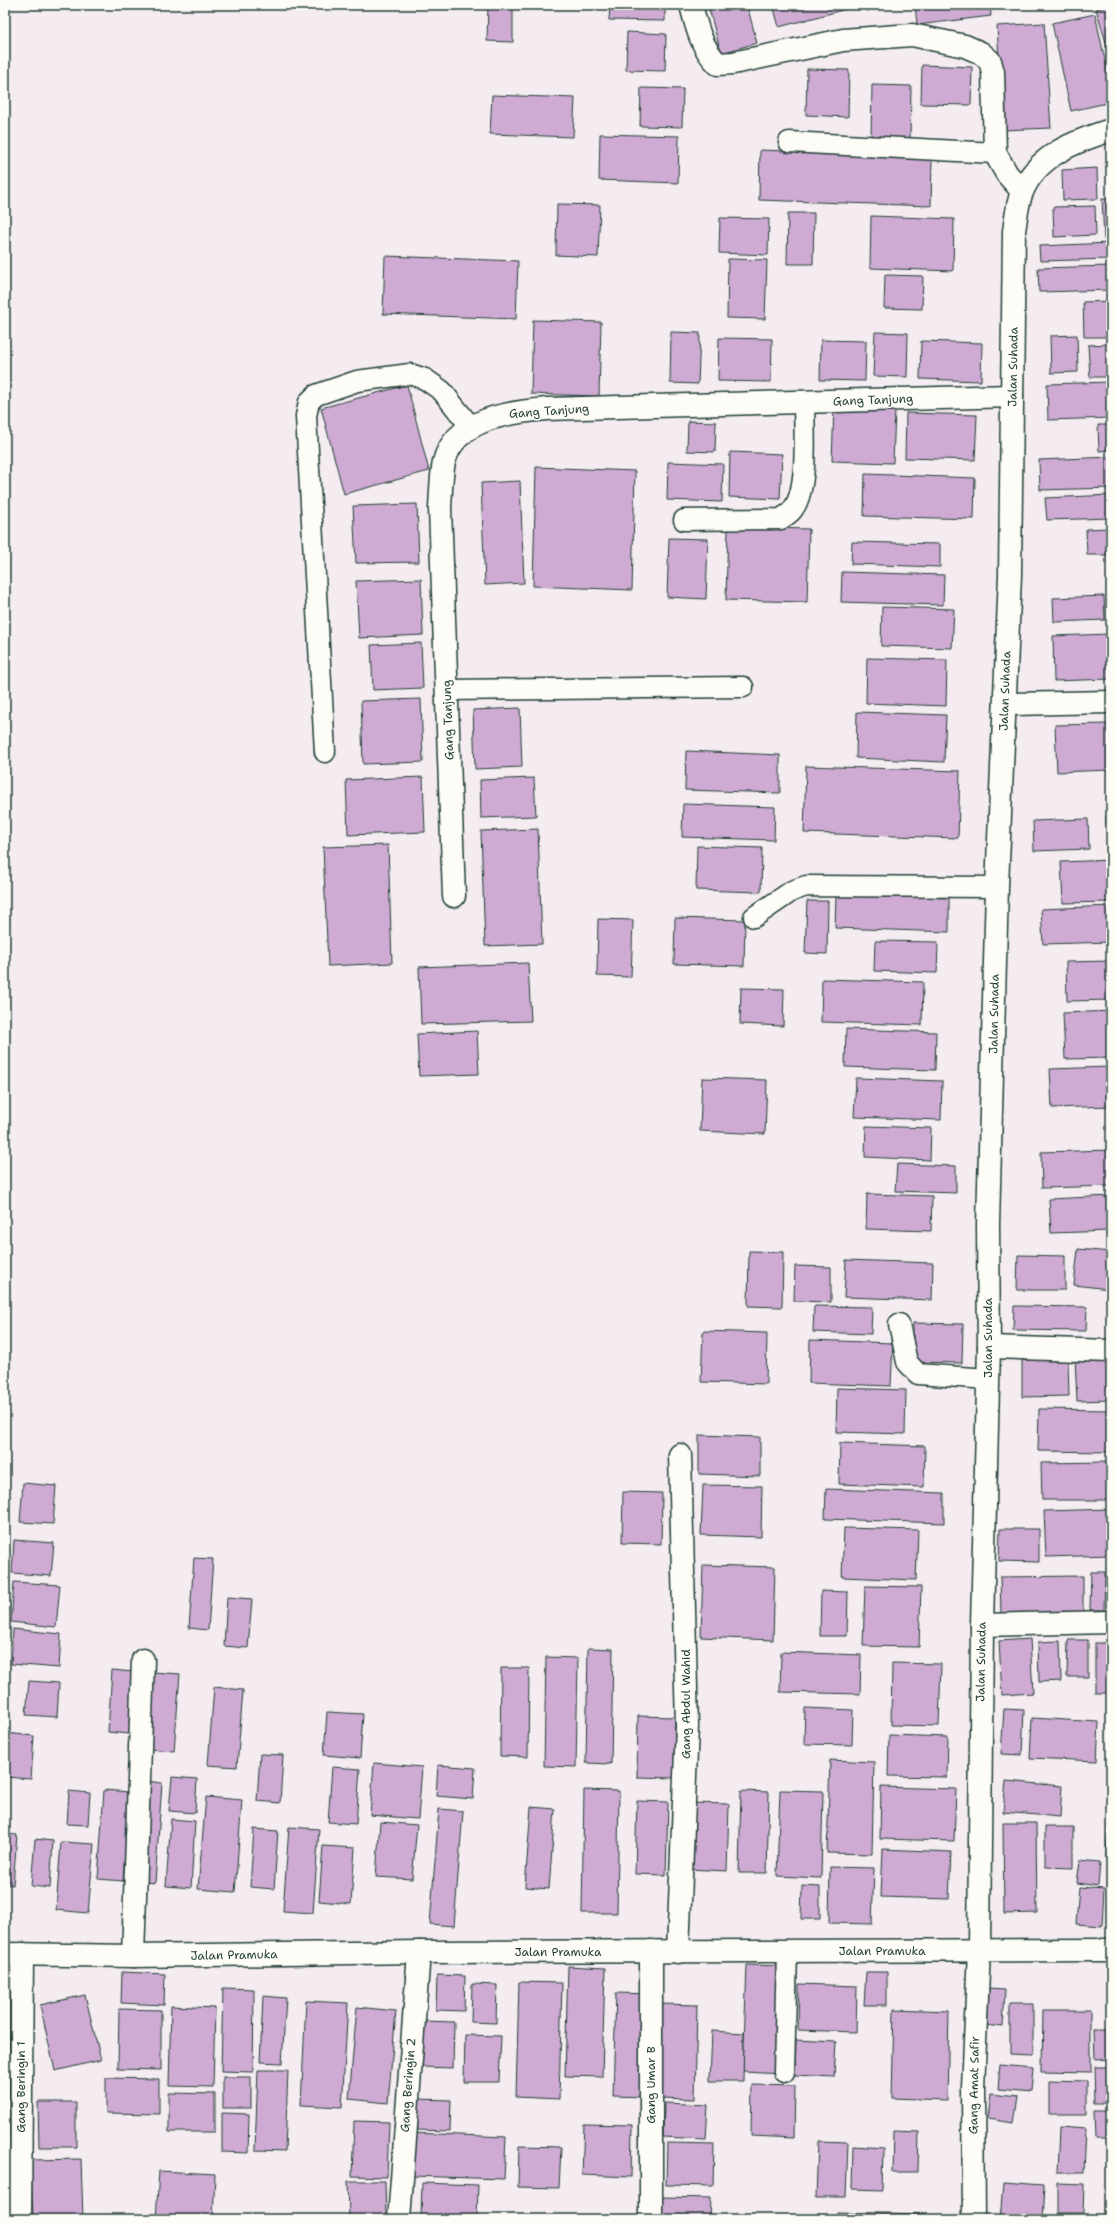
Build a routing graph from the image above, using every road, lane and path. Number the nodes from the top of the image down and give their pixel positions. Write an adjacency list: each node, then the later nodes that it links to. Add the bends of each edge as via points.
1 (691, 5): 4 (street, via 700,38 708,54 718,64 733,64 843,40 912,35 965,46 981,53 990,61 993,72)
2 (1111, 130): 5 (street, Jalan Suhada, via 1079,140 1054,154 1044,161)
3 (789, 142): 4 (lane)
4 (995, 153): 5 (street, via 1007,174)
5 (1022, 191): 6 (street, Jalan Suhada, via 1014,231)
6 (1012, 396): 7 (street, Gang Tanjung); 13 (street, Jalan Suhada, via 1010,575)
7 (804, 402): 8 (street, Gang Tanjung, via 547,409 499,415); 9 (lane, via 803,485 793,511 782,519)
8 (471, 427): 11 (street, Gang Tanjung, via 455,442 445,460 442,480 440,508); 14 (lane, via 442,391 425,379 410,374 358,381 316,395 309,402 306,416)
9 (684, 520)
10 (743, 687): 11 (lane)
11 (447, 690): 16 (street, Gang Tanjung)
12 (1111, 702): 13 (street)
13 (1004, 704): 15 (street, Jalan Suhada)
14 (325, 752)
15 (996, 886): 17 (lane, via 806,886 792,890); 19 (street, Jalan Suhada, via 988,1224)
16 (454, 896)
17 (754, 917)
18 (899, 1324): 21 (lane, via 907,1362 918,1374)
19 (989, 1347): 20 (street); 21 (street, Jalan Suhada)
20 (1111, 1351)
21 (988, 1379): 24 (street, Jalan Suhada)
22 (680, 1455): 31 (street, Gang Abdul Wahid, via 687,1726)
23 (1111, 1622): 24 (street)
24 (982, 1626): 26 (street, Jalan Suhada)
25 (143, 1660): 33 (street)
26 (979, 1950): 27 (street, Jalan Pramuka); 29 (street, Jalan Pramuka); 38 (street, Gang Amat Safir, via 973,2088)
27 (1111, 1950)
28 (651, 1951): 30 (street, Jalan Pramuka); 31 (street, Jalan Pramuka); 37 (street, Gang Umar B)
29 (787, 1951): 31 (street, Jalan Pramuka); 34 (lane)
30 (419, 1952): 33 (street, Jalan Pramuka); 36 (street, Gang Beringin 2)
31 (678, 1952)
32 (13, 1954): 33 (street, Jalan Pramuka); 35 (street, Gang Beringin 1)
33 (133, 1956)
34 (784, 2072)
35 (20, 2219)
36 (399, 2219)
37 (652, 2219)
38 (974, 2219)

